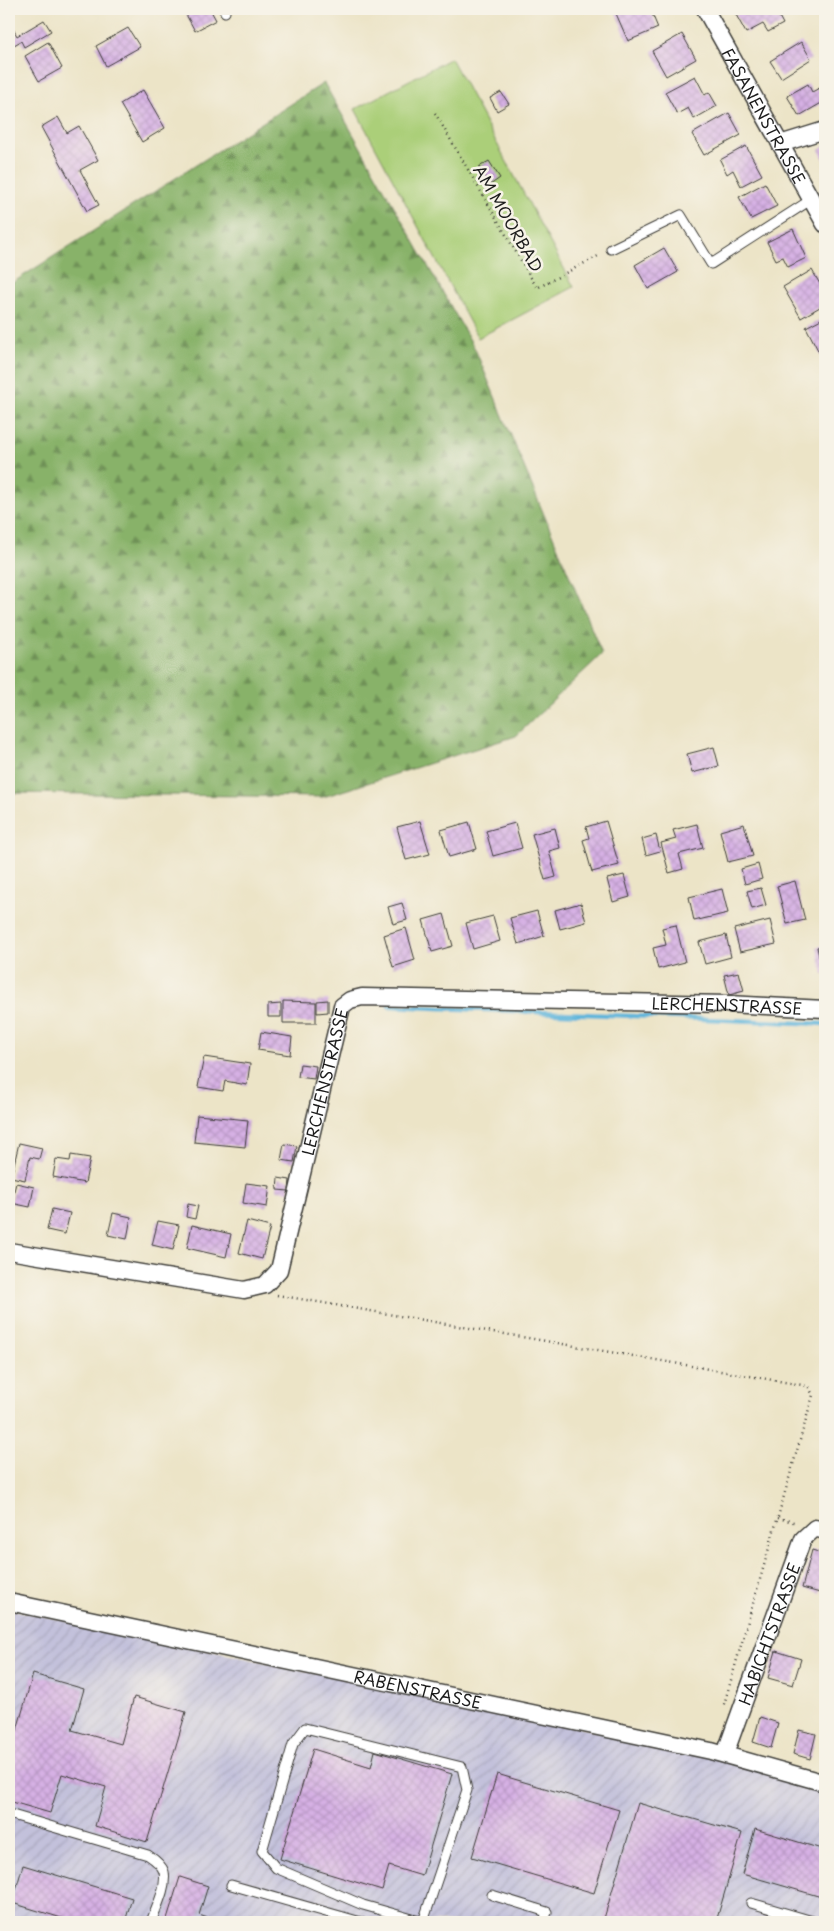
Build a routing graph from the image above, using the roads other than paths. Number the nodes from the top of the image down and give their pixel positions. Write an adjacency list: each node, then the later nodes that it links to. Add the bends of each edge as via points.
1 (705, 9): 3 (street, FASANENSTRASSE)
2 (825, 130): 3 (street)
3 (780, 144): 4 (street, FASANENSTRASSE)
4 (812, 200): 5 (street, FASANENSTRASSE); 6 (lane, via 711,264 681,215)
5 (825, 224)
6 (611, 250)
7 (825, 1009): 8 (street, LERCHENSTRASSE, via 362,997 350,1000 342,1006 279,1270 265,1285 244,1290)
8 (9, 1252)
9 (825, 1531): 11 (street, HABICHTSTRASSE, via 815,1528 803,1539)
10 (9, 1602): 11 (street, RABENSTRASSE)
11 (725, 1754): 12 (street, RABENSTRASSE)
12 (825, 1783)
13 (9, 1814): 17 (lane, via 148,1855 158,1862 164,1872 163,1886)
14 (231, 1885): 18 (lane)
15 (492, 1895): 20 (lane, via 547,1912)
16 (751, 1903): 21 (lane)
17 (151, 1922)
18 (361, 1922)
19 (423, 1922): 19 (lane, via 467,1790 462,1767 305,1728 293,1744 262,1851 276,1868 363,1905)
20 (544, 1922)
21 (816, 1922)

